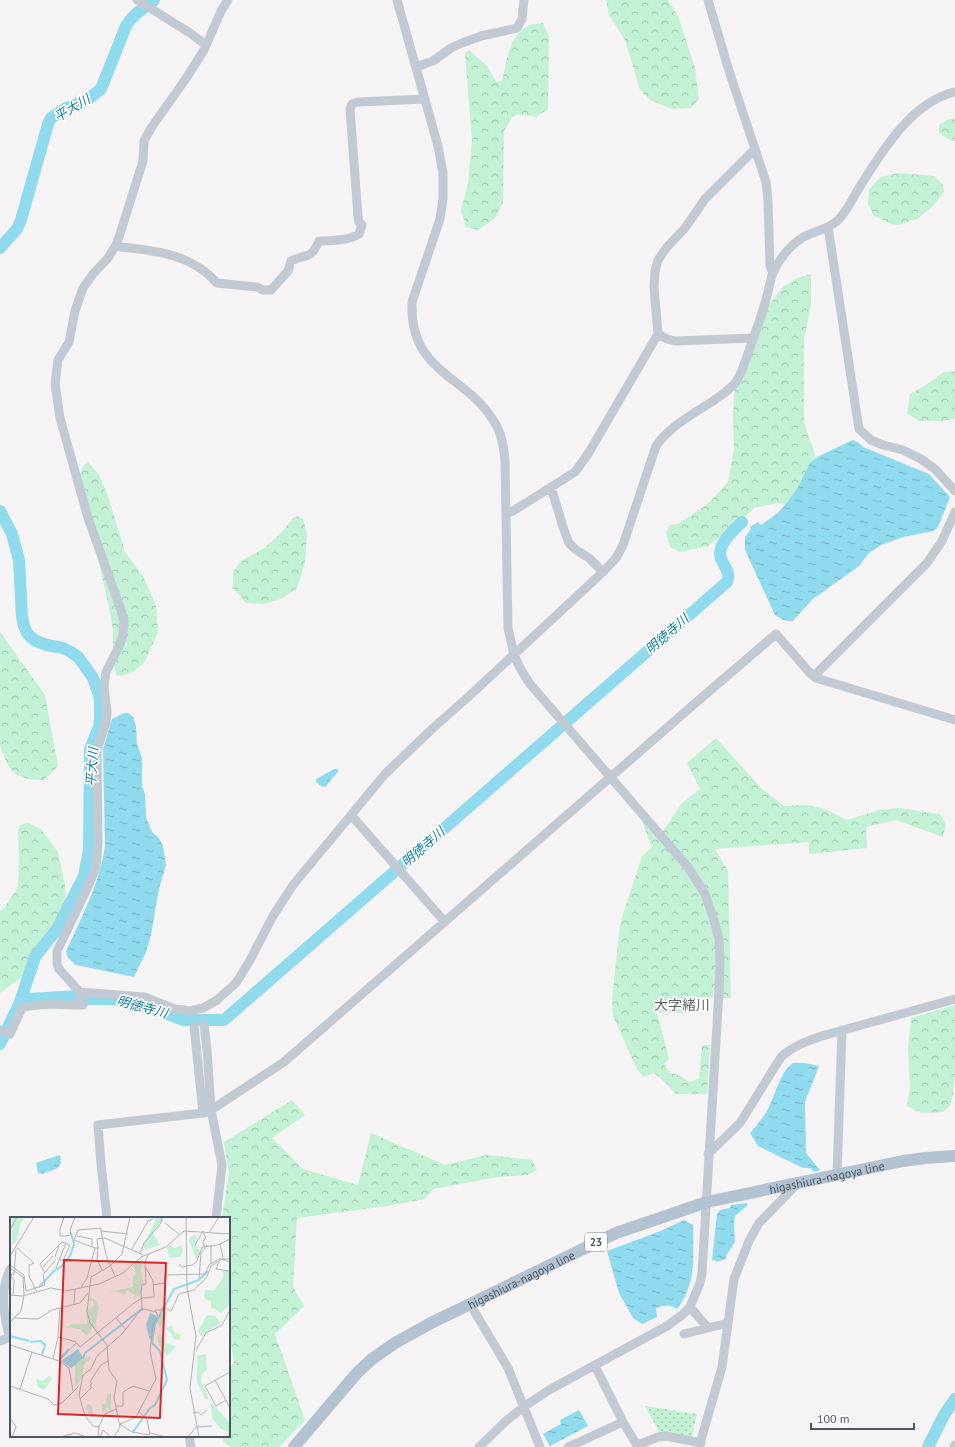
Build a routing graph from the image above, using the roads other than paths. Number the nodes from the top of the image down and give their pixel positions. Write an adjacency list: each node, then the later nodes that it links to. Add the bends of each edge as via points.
1 (228, 0): 6 (street)
2 (397, 0): 7 (street)
3 (524, 0): 7 (street, via 522,19 517,28 462,43 433,61)
4 (708, 0): 10 (street)
5 (140, 2): 6 (street)
6 (206, 45): 12 (street, via 144,141 137,181)
7 (416, 67): 9 (street)
8 (955, 92): 11 (street, via 934,100 909,120 885,148 844,214)
9 (425, 99): 12 (street, via 352,104 350,109 358,217 362,225 359,234 320,241 307,257 291,261 288,271 271,290 218,283 190,261); 19 (street, via 442,162 443,199 436,230 414,294 414,328 419,344 432,363 474,397 496,424 504,451)
10 (755, 149): 13 (street, via 768,193 770,266); 14 (street, via 705,199 686,228 658,260 654,286)
11 (828, 227): 13 (street, via 800,239 783,256); 17 (street, via 859,429 871,440 922,459)
12 (116, 245): 27 (street, via 83,288 69,342 58,360 55,384 60,418 88,518 124,621 123,635 106,672 104,687 106,722 97,750 96,868 56,958 59,968)
13 (773, 273): 15 (street)
14 (658, 334): 15 (street, via 675,341); 16 (street, via 575,472)
15 (753, 338): 20 (street, via 740,375 731,387 666,433 656,446 622,545 616,558)
16 (551, 487): 19 (street); 20 (street, via 569,543)
17 (955, 491)
18 (955, 512): 22 (street, via 942,540 927,563)
19 (506, 514): 21 (street, via 508,628)
20 (603, 572): 21 (street)
21 (514, 655): 24 (street, via 530,684); 25 (street, via 391,769)
22 (814, 676): 23 (street); 24 (street, via 776,634)
23 (955, 720)
24 (611, 777): 26 (street); 34 (street, via 688,867 705,894 714,917 720,961)
25 (351, 815): 26 (street); 27 (street, via 293,886 273,916 236,983 217,1000 203,1008 190,1011 175,1009 144,997)
26 (445, 922): 33 (street, via 284,1062)
27 (80, 993): 31 (street, via 83,1004 22,1008 10,1034)
28 (955, 999): 32 (street)
29 (204, 1025): 33 (street, via 207,1049)
30 (194, 1026): 33 (street)
31 (0, 1030)
32 (842, 1030): 34 (street, via 806,1041 781,1057 740,1122); 36 (street)
33 (207, 1112): 39 (street, via 98,1125); 40 (street, via 222,1165)
34 (708, 1154): 38 (street)
35 (955, 1156): 36 (main road, higashiura-nagoya line / 23, via 925,1158)
36 (838, 1175): 37 (main road, higashiura-nagoya line / 23)
37 (798, 1183): 38 (main road, higashiura-nagoya line / 23); 44 (street, via 759,1223 750,1241 734,1279)
38 (707, 1202): 42 (main road, higashiura-nagoya line / 23, via 616,1233); 43 (street, via 702,1273)
39 (107, 1217)
40 (216, 1217)
41 (10, 1269): 47 (street, via 2,1283 4,1319 9,1335)
42 (470, 1304): 49 (street, via 508,1368); 55 (main road, higashiura-nagoya line / 23, via 395,1343 372,1359)
43 (690, 1307): 45 (street); 48 (street, via 667,1326)
44 (728, 1324): 45 (street); 52 (street, via 722,1367)
45 (708, 1328): 46 (street)
46 (684, 1334)
47 (0, 1341)
48 (595, 1366): 49 (street); 50 (street)
49 (524, 1406): 56 (street); 57 (street)
50 (622, 1422): 53 (street); 58 (street)
51 (189, 1437): 54 (street)
52 (700, 1445): 53 (street, via 658,1436)
53 (638, 1446)
54 (192, 1447)
55 (294, 1447)
56 (479, 1447)
57 (540, 1447)
58 (568, 1447)

